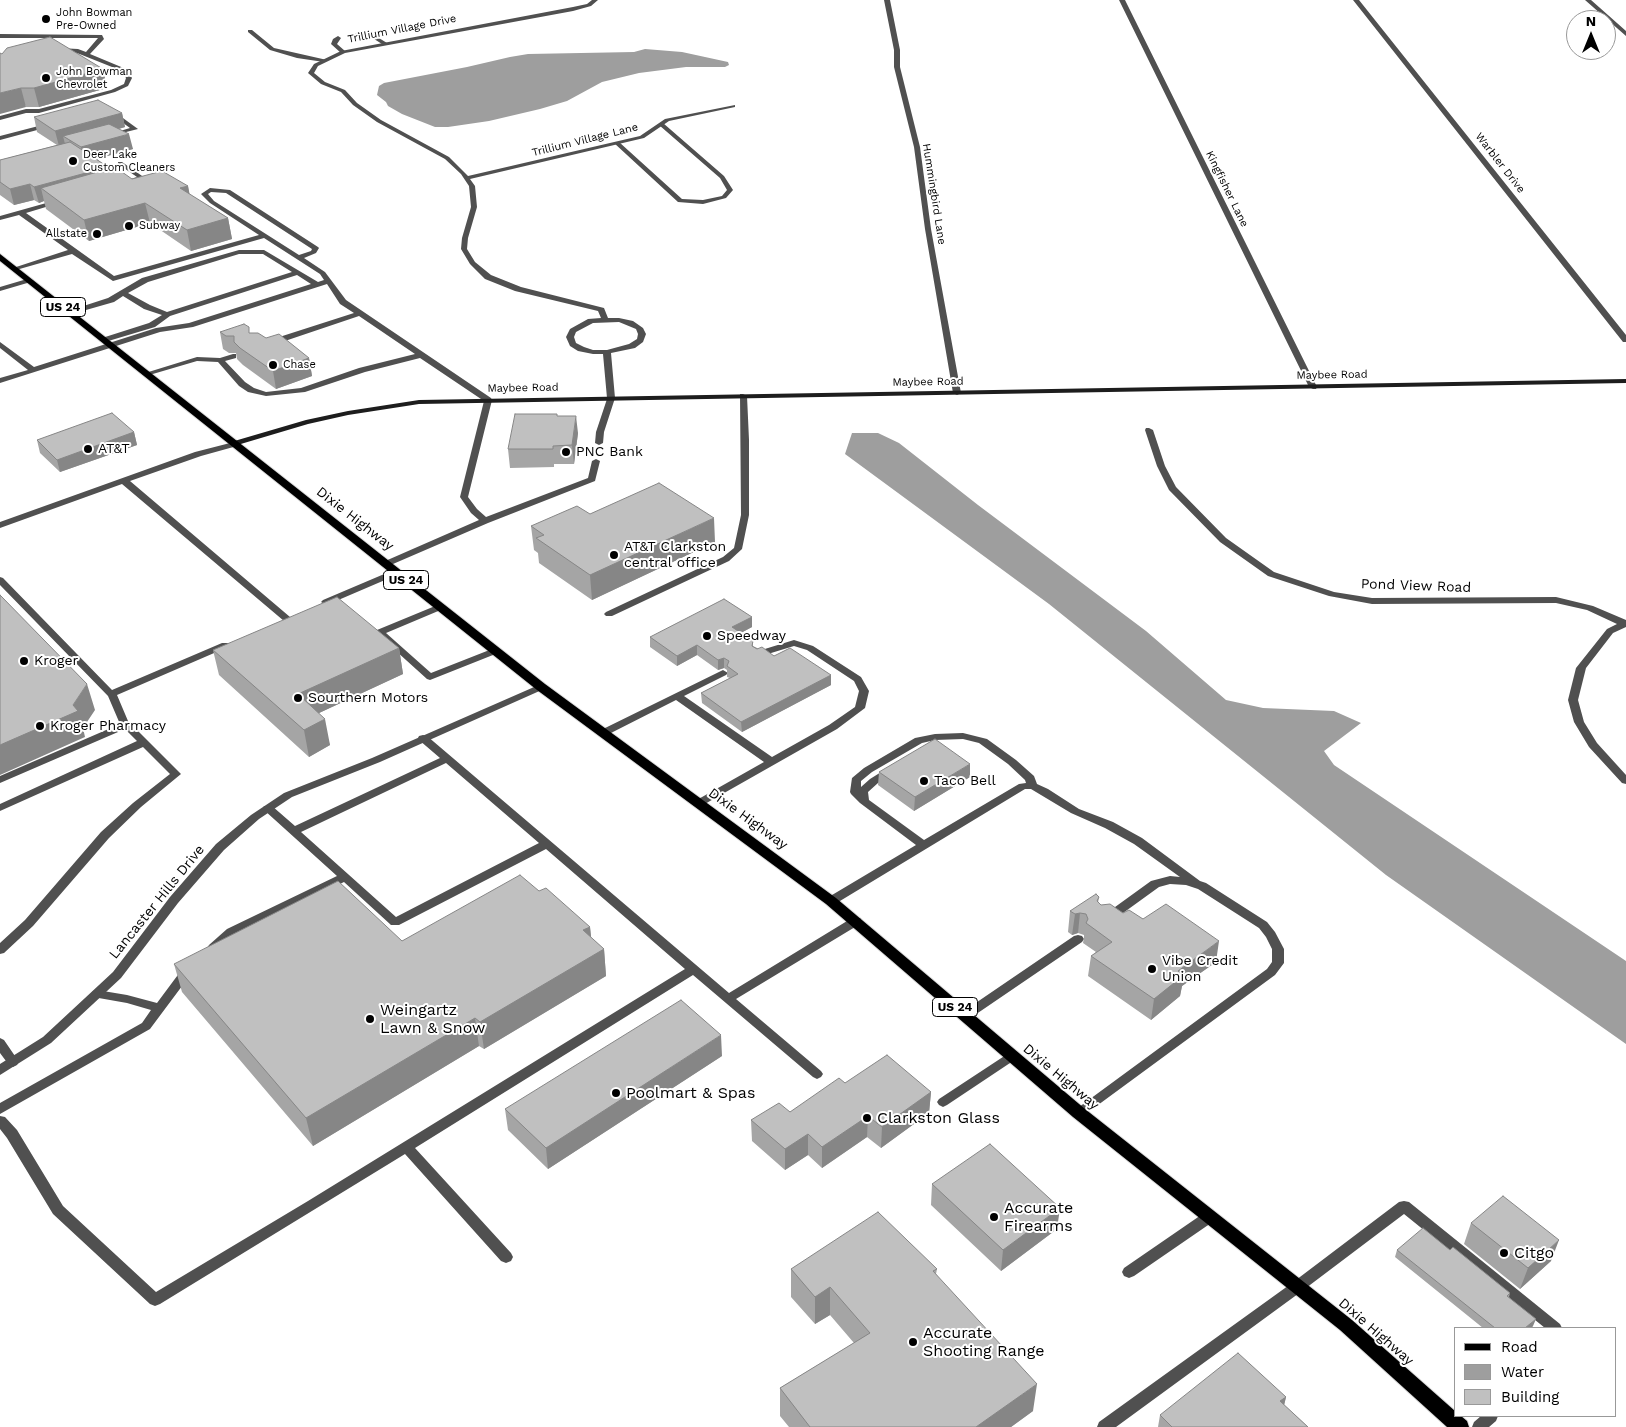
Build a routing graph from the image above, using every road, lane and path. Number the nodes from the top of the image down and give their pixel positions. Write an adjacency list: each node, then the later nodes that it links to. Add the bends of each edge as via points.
1 (595, 0): 11 (street, Trillium Village Drive, via 589,5)
2 (887, 0): 58 (street, Hummingbird Lane, via 898,67 917,148)
3 (1122, 0): 57 (street, Kingfisher Lane)
4 (1356, 0): 45 (street, Warbler Drive)
5 (1588, 0): 8 (street)
6 (250, 32): 15 (street, via 272,49)
7 (358, 34): 11 (street, via 372,36)
8 (1626, 34)
9 (0, 36): 14 (street, via 100,36 102,39)
10 (338, 38): 13 (street, via 334,44)
11 (384, 43): 13 (street, Trillium Village Drive)
12 (50, 50): 14 (street, via 70,50)
13 (343, 52): 15 (street, Trillium Village Drive)
14 (86, 55): 18 (street, via 124,70 129,78 126,85 113,91)
15 (324, 60): 25 (street, via 316,65 312,73 314,78 342,91 378,121 447,158)
16 (733, 106): 20 (street, Trillium Village Lane)
17 (107, 110): 21 (street, via 135,129)
18 (0, 118)
19 (55, 124): 22 (street)
20 (661, 124): 23 (street, Trillium Village Lane, via 642,137); 23 (street, via 722,177 730,190 724,197 704,202 680,200)
21 (107, 137)
22 (0, 138)
23 (618, 143): 25 (street, Trillium Village Lane)
24 (120, 164): 26 (street, via 142,178)
25 (466, 178): 44 (street, via 472,186 474,207 464,249 472,263 488,277 518,289 600,310)
26 (124, 183)
27 (67, 199): 28 (street)
28 (20, 212): 29 (street); 31 (street)
29 (0, 218)
30 (264, 236): 31 (street, via 113,280); 32 (street); 32 (street, via 204,194 210,190 228,190 316,248 314,252)
31 (73, 252): 34 (street)
32 (298, 257): 36 (street, via 323,273)
33 (0, 258): 34 (main road, Dixie Highway / US 24)
34 (14, 268): 37 (main road, Dixie Highway / US 24)
35 (298, 272): 38 (street); 40 (street, via 264,252 232,253 145,280); 43 (street)
36 (328, 280): 38 (street); 42 (street, via 343,302)
37 (30, 281): 39 (street); 41 (main road, Dixie Highway / US 24)
38 (316, 284): 46 (street, via 190,325)
39 (0, 289)
40 (124, 294): 41 (street); 43 (street)
41 (69, 312): 46 (main road, Dixie Highway / US 24)
42 (360, 313): 48 (street); 50 (street)
43 (167, 314): 46 (street, via 152,325)
44 (605, 320): 49 (street, via 580,326 570,338 581,348); 49 (street, via 630,323 642,334 632,346)
45 (1626, 340)
46 (109, 343): 53 (street); 54 (main road, Dixie Highway / US 24)
47 (0, 344): 53 (street)
48 (266, 344)
49 (607, 352): 60 (street)
50 (422, 355): 52 (street, via 302,390 266,394 246,387); 61 (street)
51 (232, 356): 52 (street)
52 (220, 360): 54 (street, via 197,359)
53 (34, 371): 55 (street)
54 (146, 374): 64 (main road, Dixie Highway / US 24)
55 (0, 381)
56 (1626, 381): 57 (main road, Maybee Road)
57 (1313, 387): 58 (main road, Maybee Road)
58 (957, 392): 59 (main road, Maybee Road)
59 (743, 396): 60 (main road, Maybee Road); 75 (street, via 745,515 738,549 726,559)
60 (611, 398): 61 (main road, Maybee Road); 63 (street)
61 (488, 400): 64 (main road, Maybee Road, via 420,402 348,413); 68 (street, via 464,497)
62 (1149, 430): 77 (street, Pond View Road, via 1172,488 1223,540 1271,574 1332,594 1372,601 1556,600 1590,608)
63 (599, 443)
64 (234, 444): 66 (street); 70 (main road, Dixie Highway / US 24)
65 (596, 461): 68 (street, via 592,479)
66 (124, 481): 69 (street); 76 (street)
67 (0, 514): 69 (street)
68 (485, 521): 70 (street)
69 (4, 523)
70 (386, 564): 71 (main road, Dixie Highway / US 24)
71 (396, 572): 73 (street); 74 (main road, Dixie Highway / US 24)
72 (0, 580): 83 (street)
73 (319, 605)
74 (440, 607): 79 (main road, Dixie Highway / US 24); 79 (street, via 380,632 430,677)
75 (609, 614)
76 (286, 619)
77 (1625, 624): 95 (street, via 1610,631 1581,668 1573,700 1579,722 1593,745)
78 (234, 641): 83 (street)
79 (495, 651): 82 (main road, Dixie Highway / US 24)
80 (758, 654): 92 (street, via 794,643 810,648 858,680 864,691 860,708)
81 (722, 673): 84 (street)
82 (541, 687): 86 (main road, Dixie Highway / US 24); 88 (street, Lancaster Hills Drive)
83 (111, 694): 85 (street)
84 (677, 696): 86 (street); 92 (street)
85 (126, 725): 89 (street); 94 (street)
86 (603, 732): 98 (main road, Dixie Highway / US 24)
87 (963, 736): 90 (street); 96 (street, via 990,746 1030,778); 97 (street, via 919,740 868,770 856,780 855,792)
88 (423, 738): 91 (street); 100 (street, Lancaster Hills Drive, via 288,795)
89 (144, 742): 99 (street); 110 (street, via 176,774 105,835 29,923)
90 (932, 747)
91 (447, 759): 101 (street); 102 (street)
92 (771, 762): 98 (street)
93 (899, 766): 97 (street, via 874,780 863,792)
94 (0, 780)
95 (1626, 781)
96 (1033, 786): 103 (street, via 1023,786); 105 (street, via 1075,811 1138,841)
97 (864, 801): 103 (street)
98 (699, 803): 106 (main road, Dixie Highway / US 24)
99 (0, 808)
100 (268, 808): 101 (street); 112 (street, Lancaster Hills Drive, via 220,847 174,900 117,975)
101 (294, 831): 104 (street)
102 (546, 844): 104 (street, via 395,922); 111 (street)
103 (924, 846): 106 (street)
104 (344, 877): 114 (street, via 231,932 182,975)
105 (1202, 886): 108 (street, via 1170,880 1155,884); 123 (street, via 1263,925 1278,949 1278,963 1272,972)
106 (832, 901): 107 (main road, Dixie Highway / US 24)
107 (856, 921): 113 (street); 115 (main road, Dixie Highway / US 24)
108 (1102, 921)
109 (1078, 939): 115 (street)
110 (0, 950)
111 (692, 970): 113 (street); 125 (street)
112 (97, 994): 114 (street); 118 (street, Lancaster Hills Drive, via 47,1040)
113 (728, 999): 120 (street)
114 (159, 1008): 122 (street, via 146,1026)
115 (965, 1016): 117 (main road, Dixie Highway / US 24)
116 (0, 1043): 118 (street)
117 (1012, 1056): 121 (street); 123 (main road, Dixie Highway / US 24)
118 (13, 1062): 119 (street, Lancaster Hills Drive)
119 (0, 1070)
120 (817, 1074)
121 (943, 1102)
122 (0, 1109)
123 (1079, 1113): 126 (main road, Dixie Highway / US 24)
124 (0, 1120): 125 (street, via 12,1134 58,1210 155,1300)
125 (406, 1147): 127 (street)
126 (1209, 1217): 128 (street); 129 (main road, Dixie Highway / US 24)
127 (506, 1257)
128 (1129, 1272)
129 (1297, 1287): 130 (street, via 1404,1206); 132 (street); 133 (main road, Dixie Highway / US 24)
130 (1554, 1327)
131 (1490, 1417): 134 (street)
132 (1104, 1427)
133 (1460, 1427)
134 (1479, 1427)

